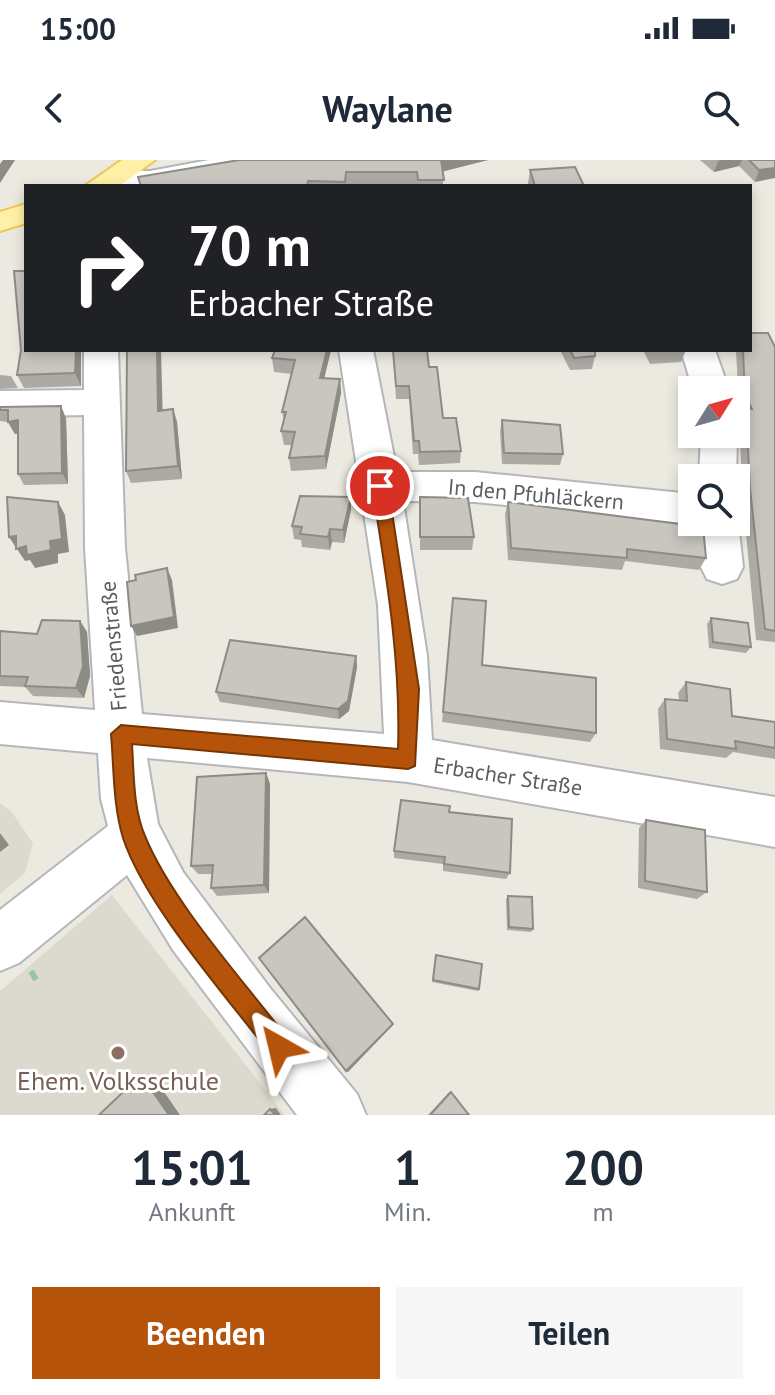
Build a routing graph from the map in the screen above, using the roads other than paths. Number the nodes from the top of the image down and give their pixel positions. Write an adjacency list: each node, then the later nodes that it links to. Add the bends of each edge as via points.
1 (255, 160): 2 (street, via 162,177)
2 (120, 177)
3 (24, 214): 4 (main road)
4 (0, 222)
5 (101, 352): 9 (street, Friedenstraße)
6 (356, 352): 11 (street)
7 (699, 352): 8 (street)
8 (706, 376)
9 (100, 402): 10 (street); 16 (street, Friedenstraße, via 105,548)
10 (0, 404)
11 (380, 486): 12 (street, In den Pfuhläckern, via 491,488); 17 (street, via 404,635)
12 (678, 508)
13 (719, 536): 14 (street)
14 (722, 567)
15 (0, 723): 16 (street, Erbacher Straße)
16 (121, 734): 17 (street, Erbacher Straße); 19 (street, Friedenstraße)
17 (408, 759): 18 (street, Erbacher Straße)
18 (775, 822)
19 (134, 837): 20 (street); 21 (street, Friedenstraße, via 161,891)
20 (0, 944)
21 (336, 1115)

